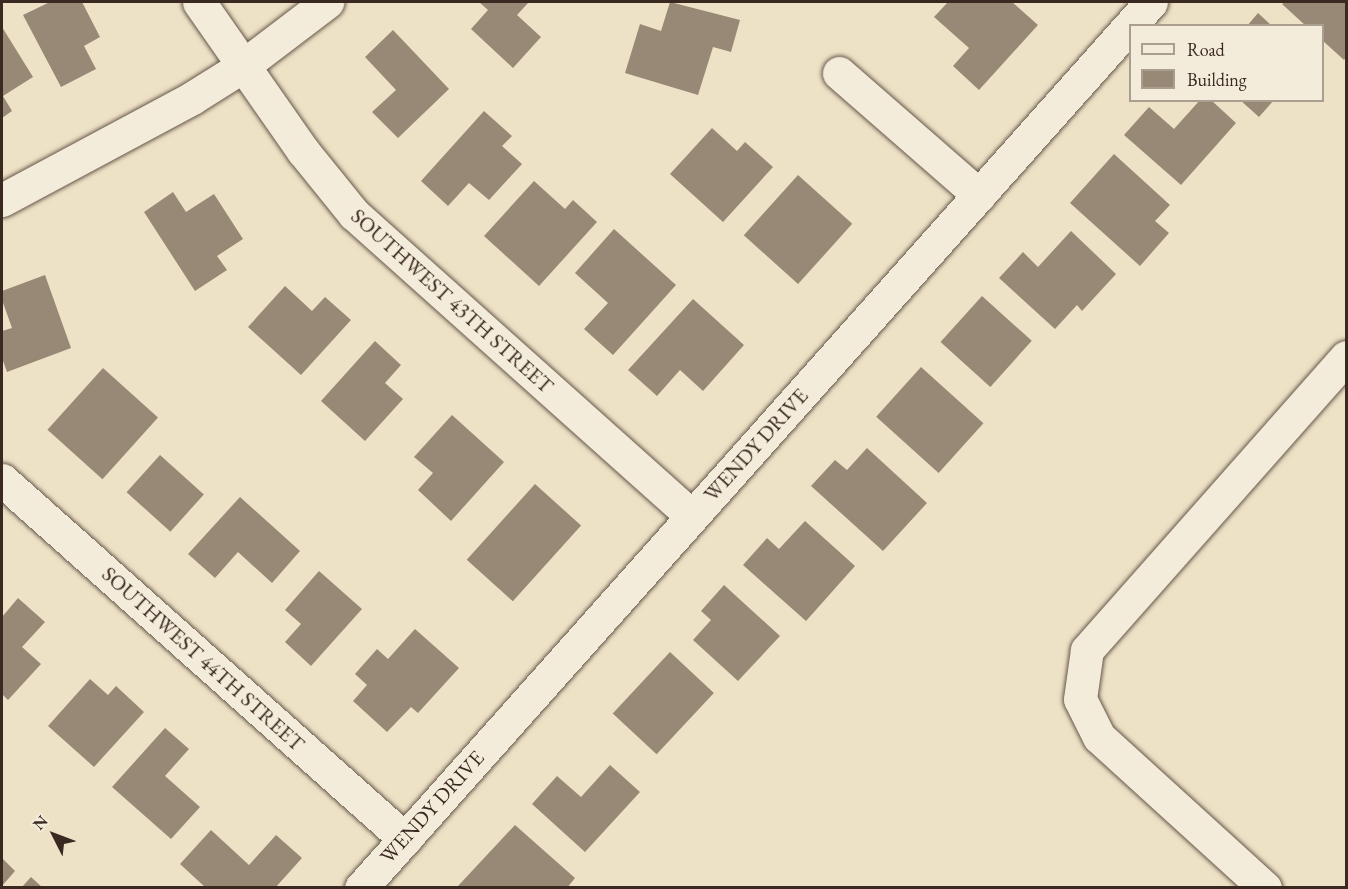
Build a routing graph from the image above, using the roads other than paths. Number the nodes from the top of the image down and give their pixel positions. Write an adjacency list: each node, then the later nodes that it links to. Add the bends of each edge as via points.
1 (199, 2): 6 (street, SOUTHWEST 43TH STREET)
2 (327, 2): 6 (street)
3 (1151, 2): 4 (street, WENDY DRIVE)
4 (1131, 24)
5 (1129, 27): 8 (street, WENDY DRIVE)
6 (243, 66): 9 (street, via 192,98); 12 (street, SOUTHWEST 43TH STREET, via 354,214)
7 (838, 73): 8 (street)
8 (979, 195): 12 (street, WENDY DRIVE)
9 (2, 200)
10 (1347, 357): 15 (street, via 1087,650 1080,699 1099,737)
11 (2, 480): 13 (street, SOUTHWEST 44TH STREET)
12 (692, 516): 13 (street, WENDY DRIVE)
13 (405, 839): 14 (street, WENDY DRIVE)
14 (361, 888)
15 (1266, 888)

